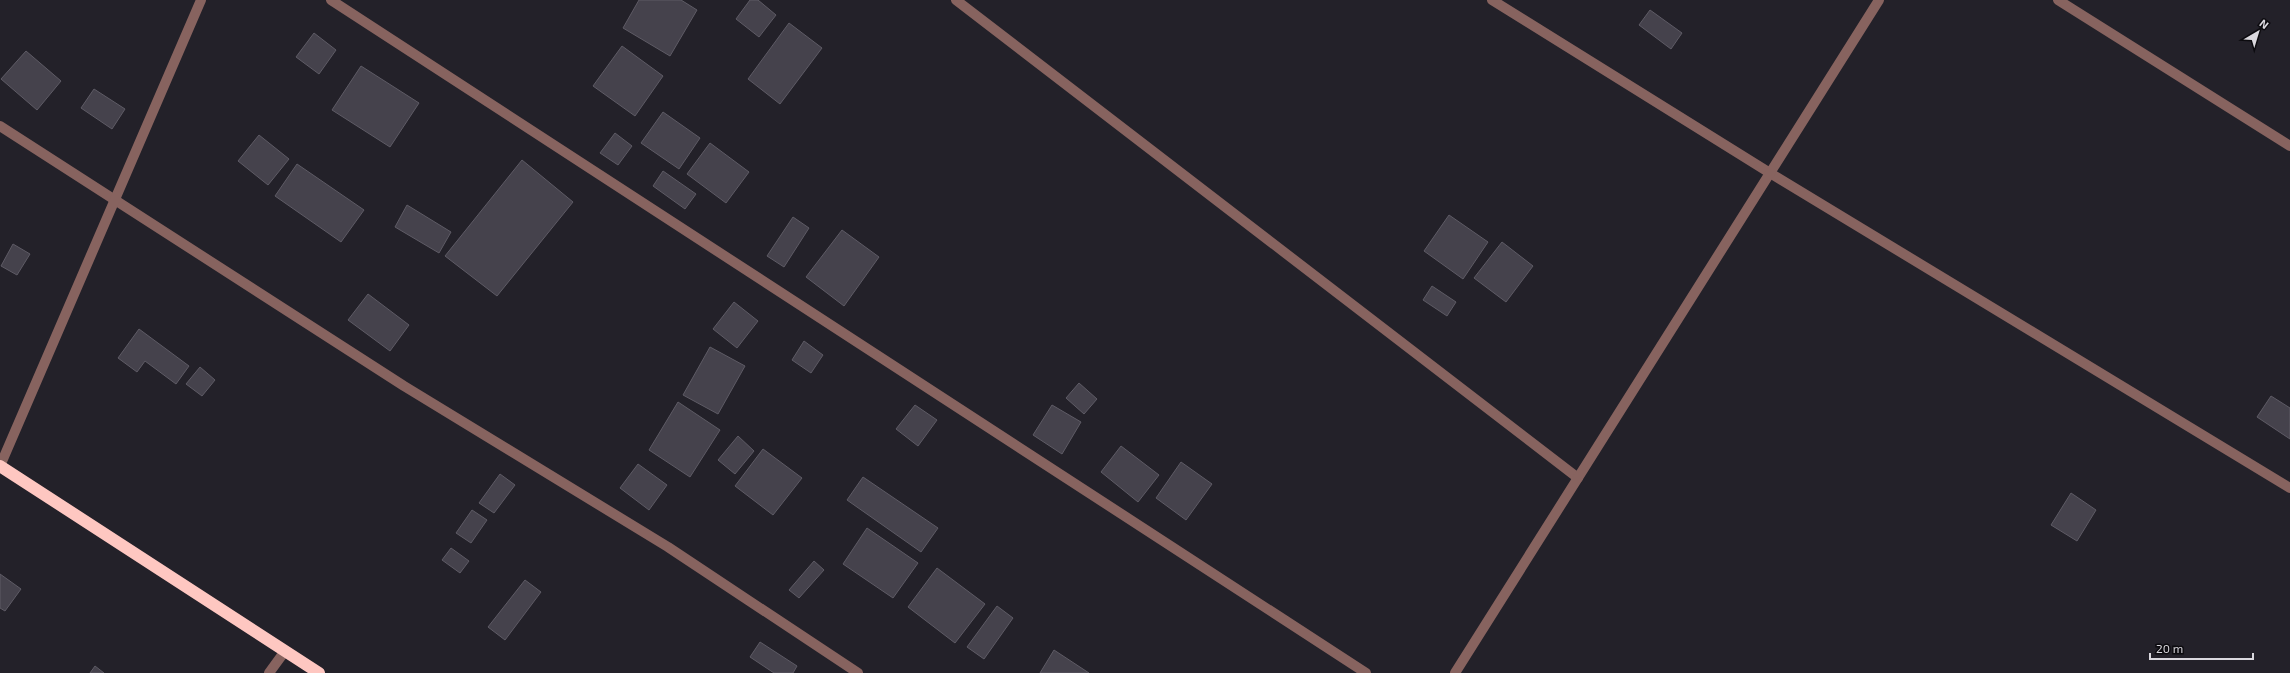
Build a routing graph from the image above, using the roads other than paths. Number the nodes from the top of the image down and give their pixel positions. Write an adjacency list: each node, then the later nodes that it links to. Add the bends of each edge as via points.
1 (201, 0): 10 (street)
2 (331, 0): 18 (street)
3 (956, 0): 12 (street)
4 (1492, 0): 9 (street)
5 (1878, 0): 9 (street)
6 (2058, 0): 8 (street)
7 (0, 126): 10 (street)
8 (2290, 146)
9 (1770, 173): 12 (street); 13 (street)
10 (115, 202): 11 (street); 17 (street, via 404,386 668,547)
11 (0, 466): 14 (highway)
12 (1578, 478): 19 (street)
13 (2290, 488)
14 (285, 651): 15 (street); 16 (highway)
15 (270, 673)
16 (319, 673)
17 (858, 673)
18 (1366, 673)
19 (1455, 673)

